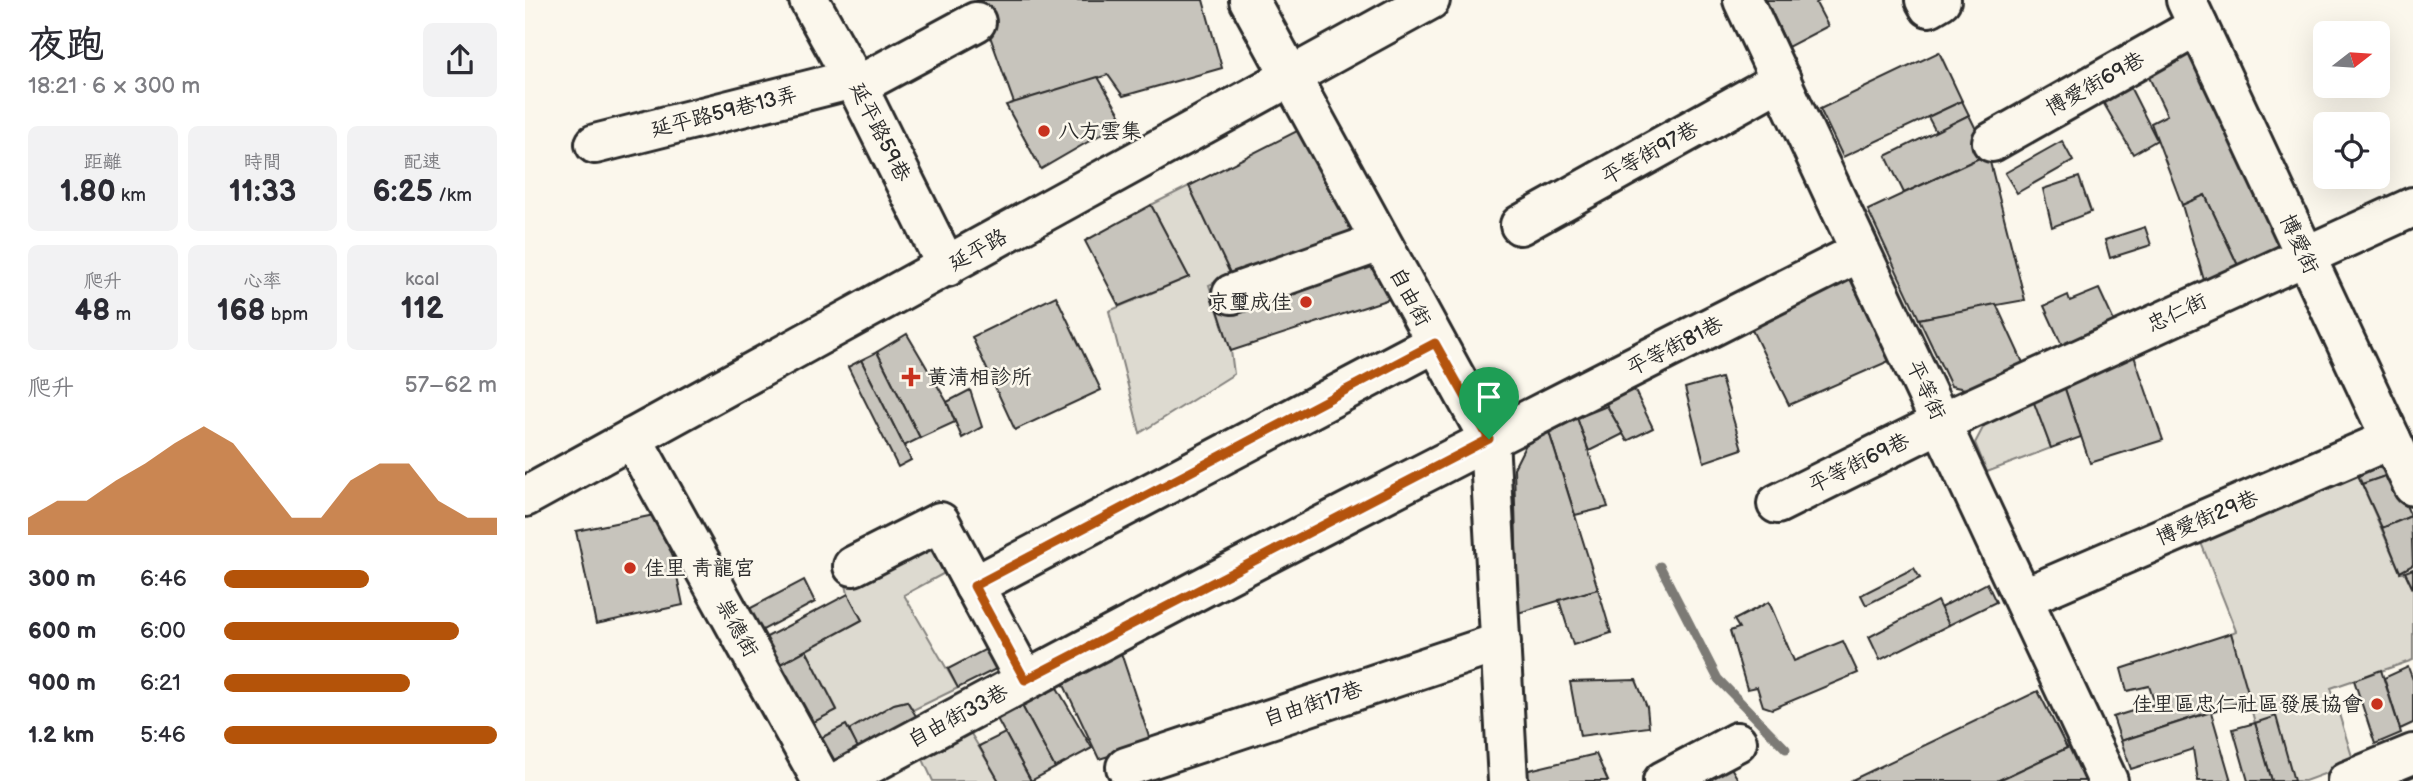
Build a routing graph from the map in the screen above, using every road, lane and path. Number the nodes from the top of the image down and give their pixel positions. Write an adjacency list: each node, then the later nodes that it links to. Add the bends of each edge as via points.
1 (809, 0): 11 (street, 延平路59巷)
2 (1249, 0): 9 (street, 自由街)
3 (1430, 0): 9 (street, 延平路)
4 (1743, 0): 10 (street, 平等街)
5 (1925, 0): 6 (street, via 1929,7)
6 (1941, 0)
7 (2192, 13): 12 (street, 博愛街69巷); 18 (street, 博愛街)
8 (976, 22): 11 (street, 延平路59巷13弄)
9 (1290, 76): 16 (street, 自由街); 19 (street, 延平路)
10 (1781, 80): 15 (street, 平等街97巷); 17 (street, 平等街)
11 (855, 82): 13 (street, 延平路59巷13弄); 19 (street, 延平路59巷)
12 (1992, 142)
13 (595, 144)
14 (2413, 207): 18 (street, 忠仁街)
15 (1520, 225)
16 (1380, 242): 20 (street); 21 (street, 自由街)
17 (1860, 252): 22 (street, 平等街); 24 (street, 平等街81巷)
18 (2304, 255): 22 (street, 忠仁街); 25 (street, 博愛街)
19 (947, 267): 23 (street, 延平路)
20 (1232, 294)
21 (1435, 343): 24 (street, 自由街); 30 (street)
22 (1942, 422): 28 (street, 平等街69巷); 31 (street, 平等街)
23 (632, 438): 27 (street, 延平路); 37 (street, 祟德街)
24 (1489, 439): 32 (street, 自由街); 33 (street, 自由街33巷)
25 (2391, 439): 26 (street, 博愛街); 31 (street, 博愛街29巷)
26 (2413, 486)
27 (525, 497)
28 (1777, 504)
29 (853, 566): 30 (street, via 940,523)
30 (974, 586): 33 (street)
31 (2023, 598): 41 (street, 平等街)
32 (1500, 642): 36 (street, 自由街17巷); 39 (street, 自由街)
33 (1025, 680): 38 (street, 自由街33巷)
34 (1737, 742): 40 (street)
35 (2413, 754): 42 (street)
36 (1126, 767)
37 (821, 781)
38 (839, 781)
39 (1509, 781)
40 (1663, 781)
41 (2108, 781)
42 (2347, 781)

